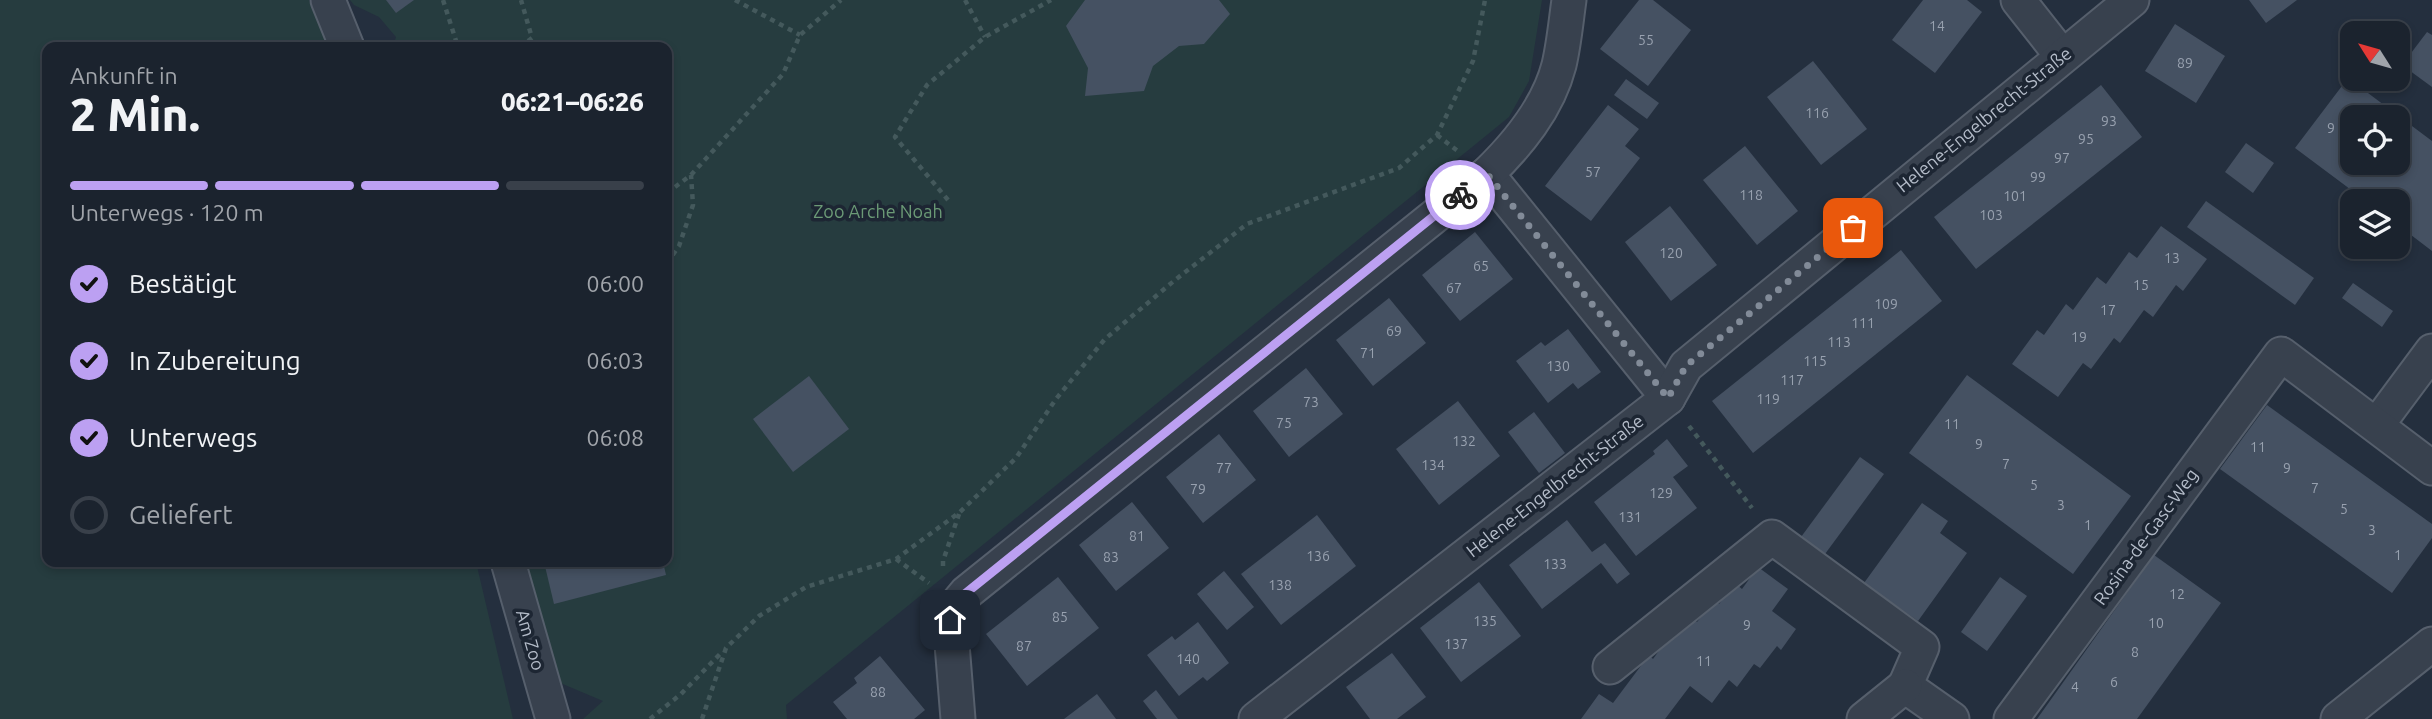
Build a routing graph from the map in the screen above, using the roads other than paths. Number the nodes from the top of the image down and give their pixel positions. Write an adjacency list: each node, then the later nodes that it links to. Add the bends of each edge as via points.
1 (328, 0): 5 (street)
2 (1569, 0): 7 (street, via 1550,91 1516,146)
3 (2018, 0): 6 (street)
4 (2132, 0): 6 (street, Helene-Engelbrecht-Straße)
5 (345, 42)
6 (2062, 56): 9 (street, Helene-Engelbrecht-Straße, via 1686,366)
7 (1487, 174): 9 (street); 17 (street, via 966,593 950,620)
8 (2432, 351): 10 (street)
9 (1668, 398): 18 (street, Helene-Engelbrecht-Straße)
10 (2377, 425): 11 (street); 21 (street, Rosina-de-Gasc-Weg, via 2281,354)
11 (2432, 468)
12 (509, 567): 16 (street, Am Zoo)
13 (2432, 644): 22 (street)
14 (1610, 667): 15 (street, via 1772,537 1922,647)
15 (1905, 686): 19 (street); 20 (street)
16 (553, 719)
17 (958, 719)
18 (1256, 719)
19 (1864, 719)
20 (1952, 719)
21 (2011, 719)
22 (2338, 719)

